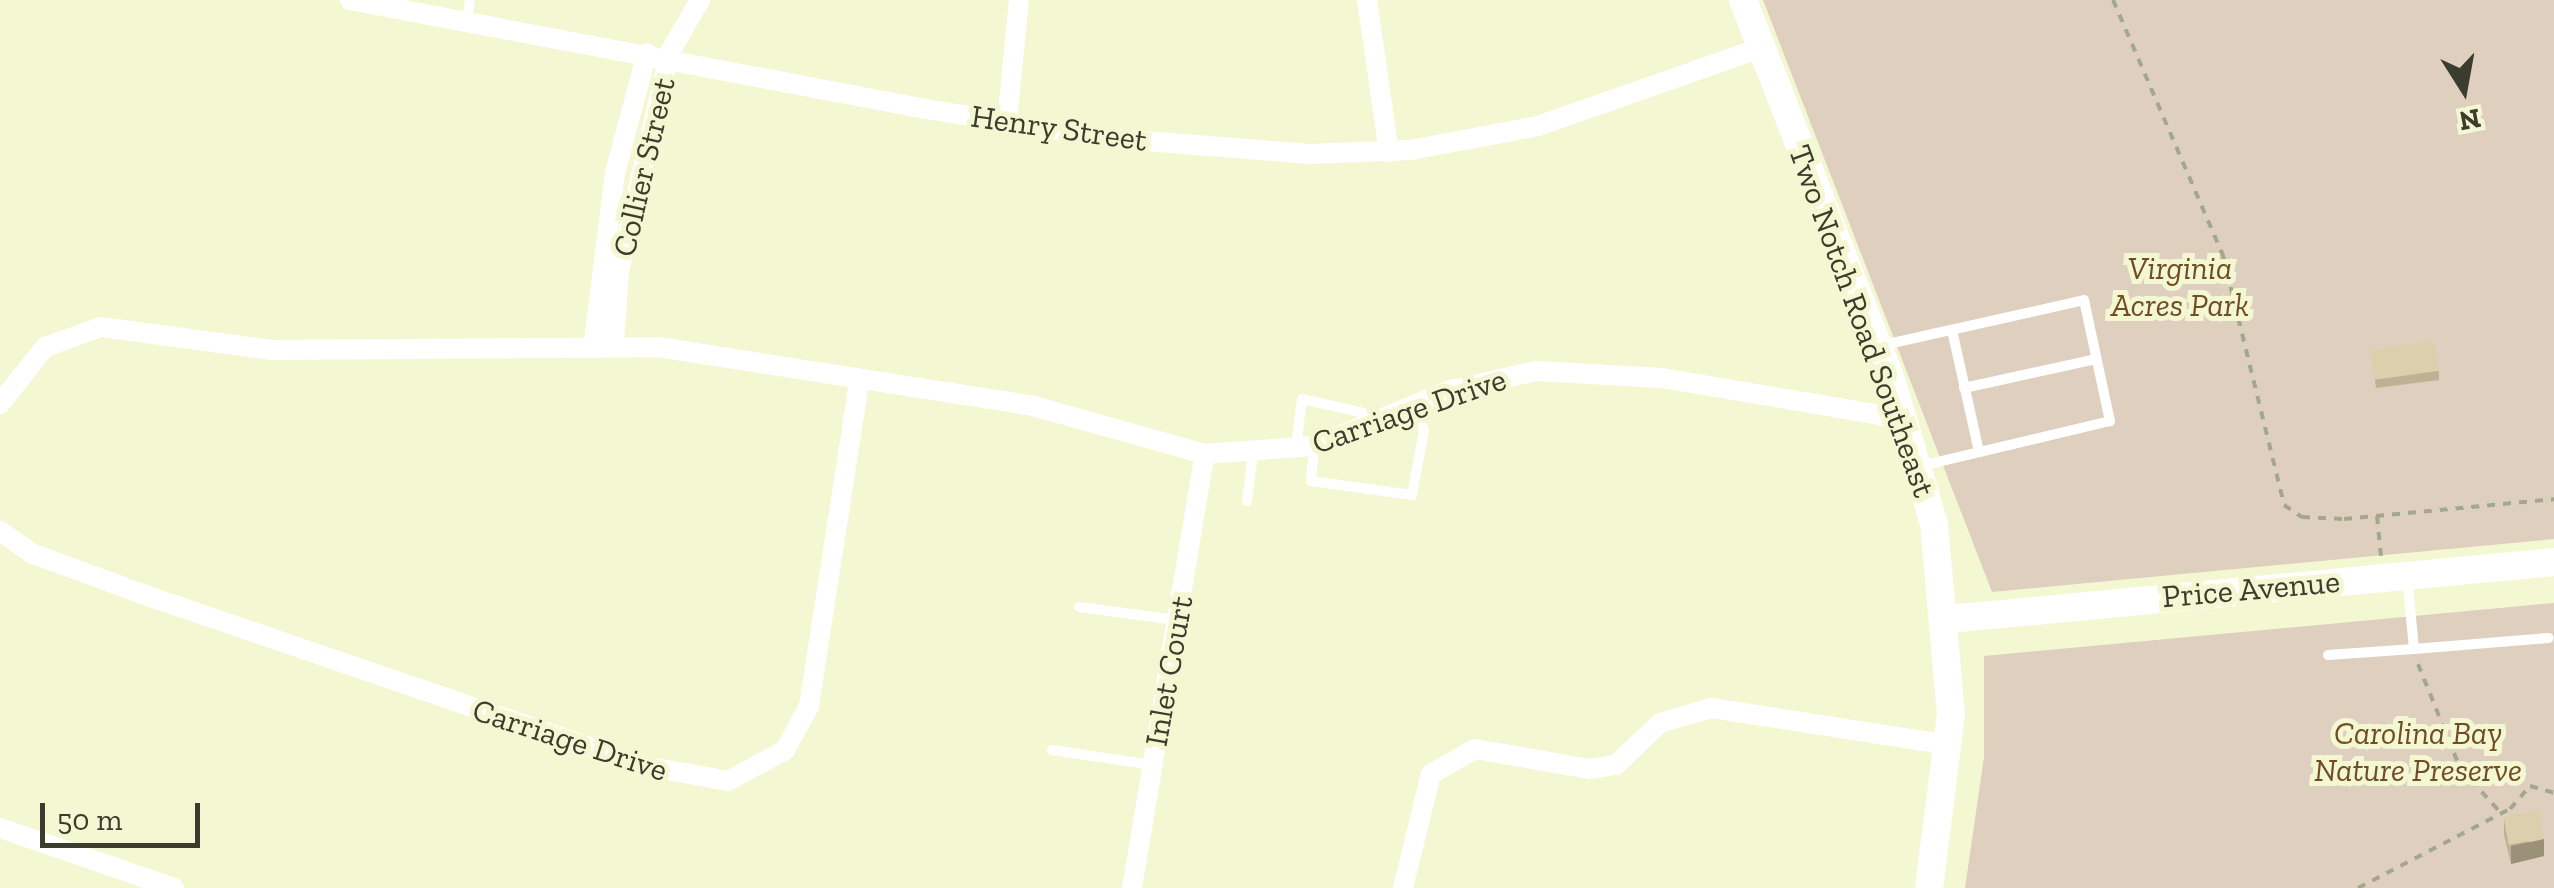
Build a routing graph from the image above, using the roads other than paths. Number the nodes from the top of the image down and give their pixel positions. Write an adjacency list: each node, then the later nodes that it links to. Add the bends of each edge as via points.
1 (350, 0): 6 (street, Henry Street)
2 (700, 0): 9 (street, Collier Street)
3 (1019, 0): 10 (street)
4 (1367, 0): 11 (street)
5 (1742, 0): 7 (street, Two Notch Road Southeast)
6 (468, 10): 8 (street, Henry Street)
7 (1761, 48): 11 (street, Henry Street, via 1564,119); 14 (street, Two Notch Road Southeast)
8 (647, 54): 9 (street, Henry Street); 13 (street, Collier Street, via 615,172)
9 (670, 58): 10 (street, Henry Street); 13 (street, Collier Street)
10 (1007, 122): 11 (street, Henry Street, via 1258,152)
11 (1389, 152)
12 (1952, 330): 14 (lane); 15 (lane, via 2084,300); 17 (lane)
13 (604, 342): 16 (street, Carriage Drive); 18 (street, Carriage Drive, via 272,350 86,328 45,347)
14 (1878, 346): 21 (street, Two Notch Road Southeast)
15 (2096, 358): 17 (lane); 23 (lane, via 2110,421)
16 (859, 382): 24 (street, Carriage Drive, via 1032,406); 28 (street, Carriage Drive, via 809,706 785,750 728,781 645,766 182,608 31,553)
17 (1964, 388): 23 (lane)
18 (0, 404)
19 (1412, 406): 20 (street, Carriage Drive); 21 (street, Carriage Drive, via 1478,381 1566,371 1768,392); 22 (lane, via 1424,430 1412,495 1311,482)
20 (1386, 418): 22 (street, Carriage Drive); 22 (lane, via 1302,399)
21 (1905, 418): 26 (street, Two Notch Road Southeast)
22 (1305, 448): 25 (street, Carriage Drive)
23 (1979, 452): 26 (lane)
24 (1205, 454): 25 (street, Carriage Drive); 33 (street, Inlet Court)
25 (1252, 454): 27 (lane)
26 (1920, 466): 32 (street, Two Notch Road Southeast)
27 (1246, 501)
28 (0, 531)
29 (2554, 562): 30 (street, Price Avenue)
30 (2407, 575): 32 (street, Price Avenue); 35 (lane)
31 (1079, 607): 33 (lane)
32 (1949, 619): 37 (street, Two Notch Road Southeast)
33 (1177, 620): 39 (street, Inlet Court)
34 (2549, 638): 35 (lane)
35 (2414, 649): 36 (lane)
36 (2328, 656)
37 (1950, 744): 43 (street, via 1711,708 1660,723 1616,765 1590,770 1475,749 1430,774); 44 (street, Two Notch Road Southeast)
38 (1052, 750): 39 (lane)
39 (1153, 766): 42 (street, Inlet Court)
40 (0, 828): 41 (street)
41 (174, 888)
42 (1132, 888)
43 (1403, 888)
44 (1930, 888)

